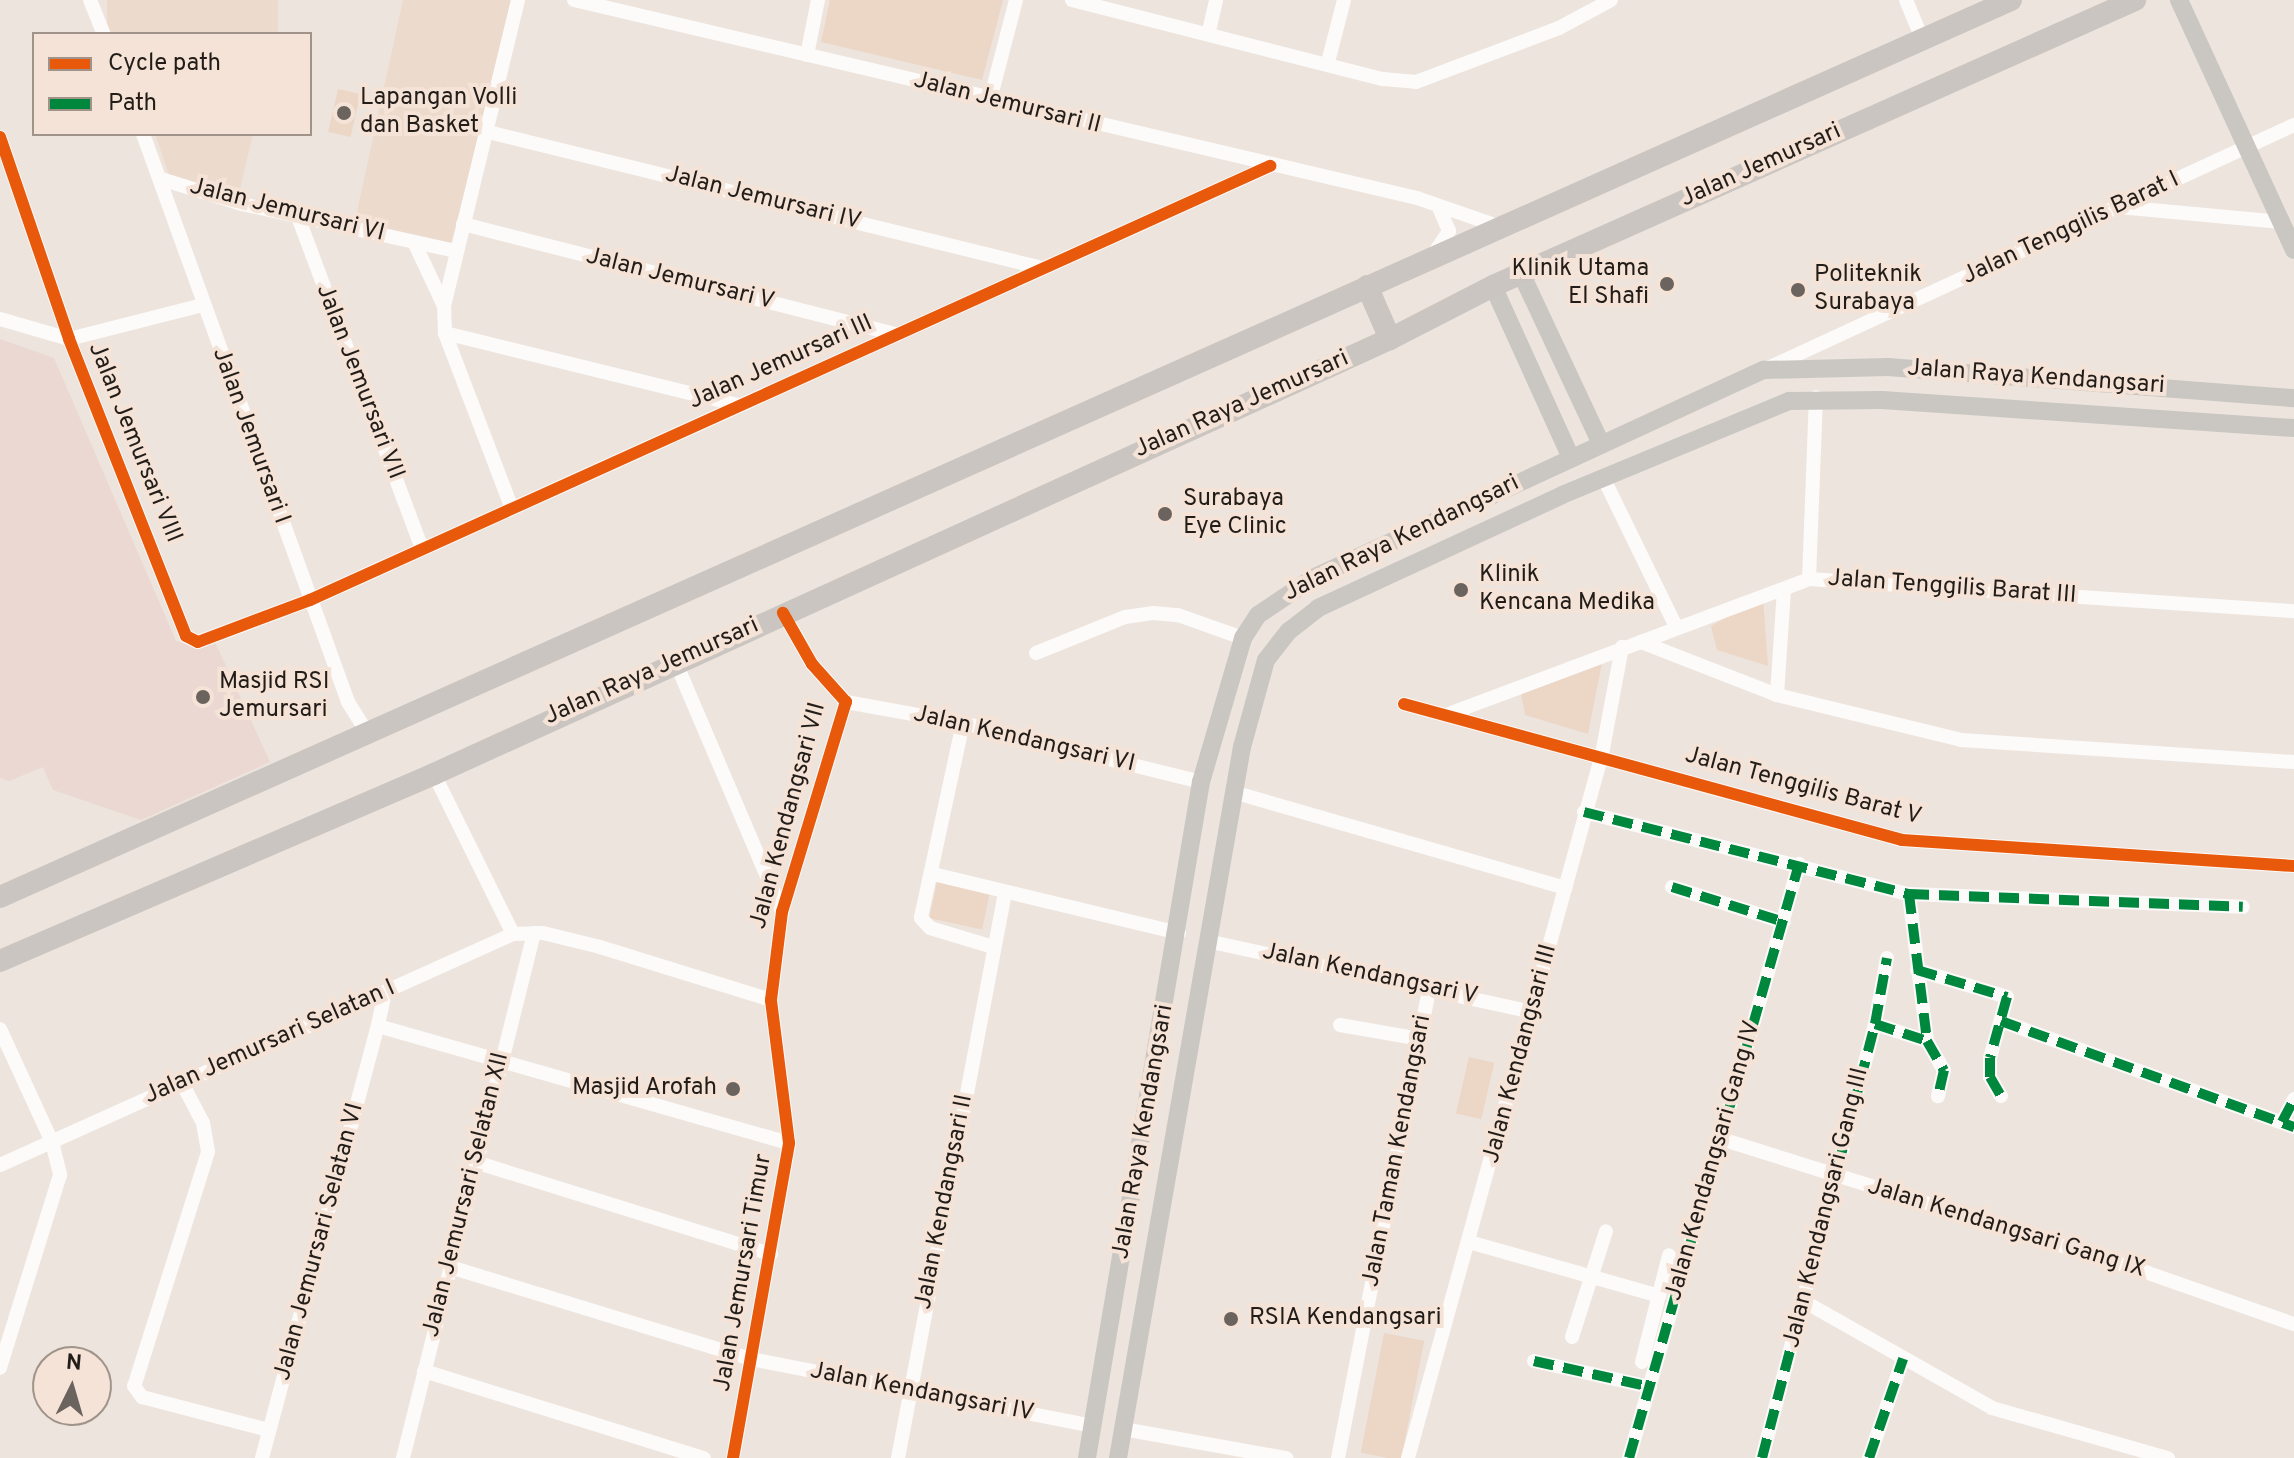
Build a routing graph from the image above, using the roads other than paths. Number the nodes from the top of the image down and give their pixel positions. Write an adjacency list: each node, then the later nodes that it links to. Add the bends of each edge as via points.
1 (90, 0): 17 (street)
2 (518, 0): 23 (street, Jalan Jemursari VI)
3 (574, 0): 19 (street, Jalan Jemursari II)
4 (818, 0): 19 (street)
5 (1016, 0): 21 (street)
6 (1072, 0): 15 (street)
7 (1147, 0): 15 (street)
8 (1216, 0): 16 (street)
9 (1344, 0): 20 (street)
10 (1611, 0): 20 (street, via 1559,28 1416,82)
11 (1906, 0): 18 (street)
12 (2011, 0): 18 (main road)
13 (2135, 0): 40 (main road, Jalan Jemursari)
14 (2179, 0): 26 (main road)
15 (1144, 16): 16 (street)
16 (1209, 31): 20 (street)
17 (103, 32)
18 (1923, 41): 34 (main road, via 1734,120)
19 (807, 55): 21 (street, Jalan Jemursari II)
20 (1328, 62)
21 (990, 100): 27 (street, Jalan Jemursari II)
22 (2294, 125): 26 (street, Jalan Tenggilis Barat I)
23 (488, 132): 33 (street, Jalan Jemursari VI); 39 (street, Jalan Jemursari IV)
24 (144, 136): 28 (street, Jalan Jemursari I)
25 (0, 137): 48 (street, Jalan Jemursari VIII)
26 (2248, 146): 29 (street, Jalan Tenggilis Barat I); 32 (main road)
27 (1270, 166): 30 (street, Jalan Jemursari II); 39 (street, Jalan Jemursari III)
28 (161, 179): 31 (street, Jalan Jemursari VI); 43 (street, Jalan Jemursari I)
29 (2119, 207): 32 (street); 50 (street, Jalan Tenggilis Barat I)
30 (1439, 208): 34 (street, Jalan Jemursari II); 38 (street, via 1449,231)
31 (298, 217): 35 (street, Jalan Jemursari VI); 60 (street, Jalan Jemursari VII)
32 (2281, 222): 36 (main road)
33 (463, 224): 37 (street, Jalan Jemursari VI); 47 (street, Jalan Jemursari V)
34 (1503, 228): 38 (main road)
35 (414, 242): 37 (street, Jalan Jemursari VI); 44 (street, Jalan Jemursari VI)
36 (2294, 250)
37 (456, 251): 44 (street, Jalan Jemursari VI)
38 (1430, 258): 41 (main road)
39 (1038, 267): 47 (street, Jalan Jemursari III)
40 (1521, 273): 42 (main road, Jalan Jemursari); 55 (main road)
41 (1367, 286): 49 (main road); 78 (main road)
42 (1493, 286): 49 (main road, Jalan Jemursari); 56 (main road)
43 (202, 305): 48 (street); 64 (street, Jalan Jemursari I)
44 (444, 306): 46 (street, Jalan Jemursari VI)
45 (0, 319): 48 (street)
46 (445, 333): 53 (street); 58 (street, Jalan Jemursari VI)
47 (897, 335): 53 (street, Jalan Jemursari III)
48 (69, 339): 64 (street, Jalan Jemursari VIII, via 186,636 203,642)
49 (1390, 339): 66 (main road, Jalan Raya Jemursari)
50 (1764, 370): 52 (main road, Jalan Raya Kendangsari, via 1888,367); 55 (main road, Jalan Raya Kendangsari)
51 (1816, 397): 54 (main road, Jalan Raya Kendangsari); 57 (main road, Jalan Raya Kendangsari, via 1765,409); 62 (street)
52 (2294, 398)
53 (738, 405): 58 (street, Jalan Jemursari III)
54 (2294, 428)
55 (1601, 444): 56 (main road, Jalan Raya Kendangsari)
56 (1571, 458): 59 (main road, Jalan Raya Kendangsari)
57 (1603, 477): 61 (main road, Jalan Raya Kendangsari); 67 (street)
58 (511, 506): 60 (street, Jalan Jemursari III)
59 (1443, 517): 61 (main road); 68 (main road, Jalan Raya Kendangsari, via 1313,578 1258,615)
60 (421, 546): 64 (street, Jalan Jemursari III)
61 (1453, 546): 80 (main road, Jalan Raya Kendangsari, via 1318,608 1277,643 1266,660)
62 (1809, 579): 63 (street, Jalan Tenggilis Barat III); 65 (street, Jalan Tenggilis Barat III)
63 (1784, 589): 67 (street, Jalan Tenggilis Barat III); 73 (street)
64 (310, 600): 78 (street, Jalan Jemursari I, via 348,702)
65 (2294, 611)
66 (783, 613): 72 (main road, Jalan Raya Jemursari); 74 (street, Jalan Kendangsari VII, via 812,664)
67 (1676, 627): 69 (street, Jalan Tenggilis Barat III)
68 (1243, 638): 71 (street, via 1178,615 1153,613 1125,617); 79 (main road, Jalan Raya Kendangsari)
69 (1641, 642): 70 (street, Jalan Tenggilis Barat III); 73 (street)
70 (1622, 647): 76 (street, Jalan Tenggilis Barat III); 81 (street, Jalan Kendangsari III)
71 (1036, 653)
72 (676, 663): 83 (main road, Jalan Raya Jemursari); 96 (street)
73 (1777, 695): 82 (street, via 1961,740)
74 (846, 702): 77 (street, Jalan Kendangsari VI); 96 (street, Jalan Kendangsari VII)
75 (1404, 704): 76 (street, Jalan Tenggilis Barat V)
76 (1451, 713): 81 (street, Jalan Tenggilis Barat V)
77 (963, 723): 84 (street, Jalan Kendangsari VI); 89 (street)
78 (368, 734): 94 (main road)
79 (1211, 740): 80 (main road); 84 (main road, Jalan Raya Kendangsari)
80 (1242, 747): 85 (main road, Jalan Raya Kendangsari)
81 (1602, 754): 86 (street, Jalan Kendangsari III); 88 (street, Jalan Tenggilis Barat V, via 1902,840)
82 (2294, 762)
83 (434, 774): 100 (street); 104 (main road, Jalan Raya Jemursari)
84 (1201, 782): 99 (main road, Jalan Raya Kendangsari)
85 (1233, 792): 91 (street); 101 (main road, Jalan Raya Kendangsari)
86 (1584, 812): 87 (street); 91 (street, Jalan Kendangsari III)
87 (1799, 864): 93 (street); 97 (street, Jalan Kendangsari Gang IV)
88 (2294, 866)
89 (933, 874): 92 (street); 102 (street, via 922,922)
90 (1672, 887): 97 (street)
91 (1565, 888): 109 (street, Jalan Kendangsari III)
92 (1005, 893): 99 (street); 102 (street, Jalan Kendangsari II)
93 (1909, 894): 95 (street); 105 (street)
94 (0, 897)
95 (2243, 907)
96 (782, 912): 108 (street, Jalan Kendangsari VII)
97 (1784, 922): 125 (street, Jalan Kendangsari Gang IV)
98 (538, 933): 100 (street, Jalan Jemursari Selatan I); 108 (street, Jalan Jemursari Selatan I); 117 (street, Jalan Jemursari Selatan XII)
99 (1179, 933): 123 (main road, Jalan Raya Kendangsari)
100 (513, 934): 107 (street, Jalan Jemursari Selatan I)
101 (1207, 941): 106 (street, Jalan Kendangsari V); 124 (main road, Jalan Raya Kendangsari)
102 (993, 947): 148 (street, Jalan Kendangsari II)
103 (1887, 958): 111 (street, Jalan Kendangsari Gang III)
104 (0, 961)
105 (1917, 970): 110 (street, via 2005,995); 116 (street)
106 (1430, 985): 109 (street, Jalan Kendangsari V); 115 (street, Jalan Taman Kendangsari)
107 (385, 992): 113 (street, Jalan Jemursari Selatan VI); 118 (street, Jalan Jemursari Selatan I)
108 (771, 1000): 127 (street, Jalan Jemursari Timur)
109 (1533, 1012): 132 (street, Jalan Kendangsari III)
110 (2001, 1021): 120 (street, via 1990,1058 1990,1077); 122 (street)
111 (1875, 1024): 116 (street); 130 (street, Jalan Kendangsari Gang III)
112 (1340, 1025): 115 (street)
113 (378, 1026): 117 (street); 151 (street, Jalan Jemursari Selatan VI)
114 (0, 1029): 126 (street)
115 (1420, 1039): 160 (street, Jalan Taman Kendangsari)
116 (1927, 1041): 119 (street, via 1944,1070)
117 (500, 1061): 127 (street); 128 (street, Jalan Jemursari Selatan XII)
118 (182, 1083): 126 (street, Jalan Jemursari Selatan I); 151 (street, via 203,1123 208,1152 134,1386 142,1397)
119 (1938, 1096)
120 (2001, 1096)
121 (2294, 1099): 122 (street)
122 (2288, 1124)
123 (1145, 1125): 124 (main road); 149 (main road, Jalan Raya Kendangsari)
124 (1175, 1130): 150 (main road, Jalan Raya Kendangsari)
125 (1718, 1138): 130 (street, Jalan Kendangsari Gang IX); 147 (street, Jalan Kendangsari Gang IV)
126 (52, 1142): 129 (street, Jalan Jemursari Selatan I); 145 (street, via 59,1159 57,1189)
127 (789, 1143): 133 (street, Jalan Jemursari Timur)
128 (475, 1162): 133 (street); 135 (street, Jalan Jemursari Selatan XII)
129 (0, 1165)
130 (1833, 1173): 138 (street, Jalan Kendangsari Gang III); 139 (street, Jalan Kendangsari Gang IX)
131 (1606, 1231): 136 (street)
132 (1469, 1242): 136 (street); 161 (street, Jalan Kendangsari III)
133 (771, 1254): 141 (street, Jalan Jemursari Timur)
134 (1669, 1255): 137 (street)
135 (450, 1267): 141 (street, Jalan Kendangsari IV); 146 (street, Jalan Jemursari Selatan XII)
136 (1592, 1277): 137 (street); 140 (street)
137 (1660, 1296): 144 (street)
138 (1805, 1302): 142 (street); 163 (street, Jalan Kendangsari Gang III)
139 (2294, 1324)
140 (1572, 1337)
141 (751, 1359): 148 (street, Jalan Kendangsari IV); 155 (street, Jalan Jemursari Timur)
142 (1903, 1359): 164 (street); 165 (street, via 1992,1408)
143 (1534, 1361): 147 (street)
144 (1642, 1362)
145 (0, 1368)
146 (424, 1371): 153 (street, Jalan Jemursari Selatan XII); 154 (street)
147 (1650, 1387): 162 (street, Jalan Kendangsari Gang IV)
148 (909, 1391): 149 (street, Jalan Kendangsari IV); 156 (street, Jalan Kendangsari II)
149 (1093, 1426): 157 (main road, Jalan Raya Kendangsari)
150 (1123, 1429): 158 (main road, Jalan Raya Kendangsari); 159 (street)
151 (269, 1430): 152 (street, Jalan Jemursari Selatan VI)
152 (262, 1458)
153 (403, 1458)
154 (704, 1458)
155 (733, 1458)
156 (898, 1458)
157 (1087, 1458)
158 (1118, 1458)
159 (1286, 1458)
160 (1338, 1458)
161 (1408, 1458)
162 (1629, 1458)
163 (1762, 1458)
164 (1869, 1458)
165 (2168, 1458)

